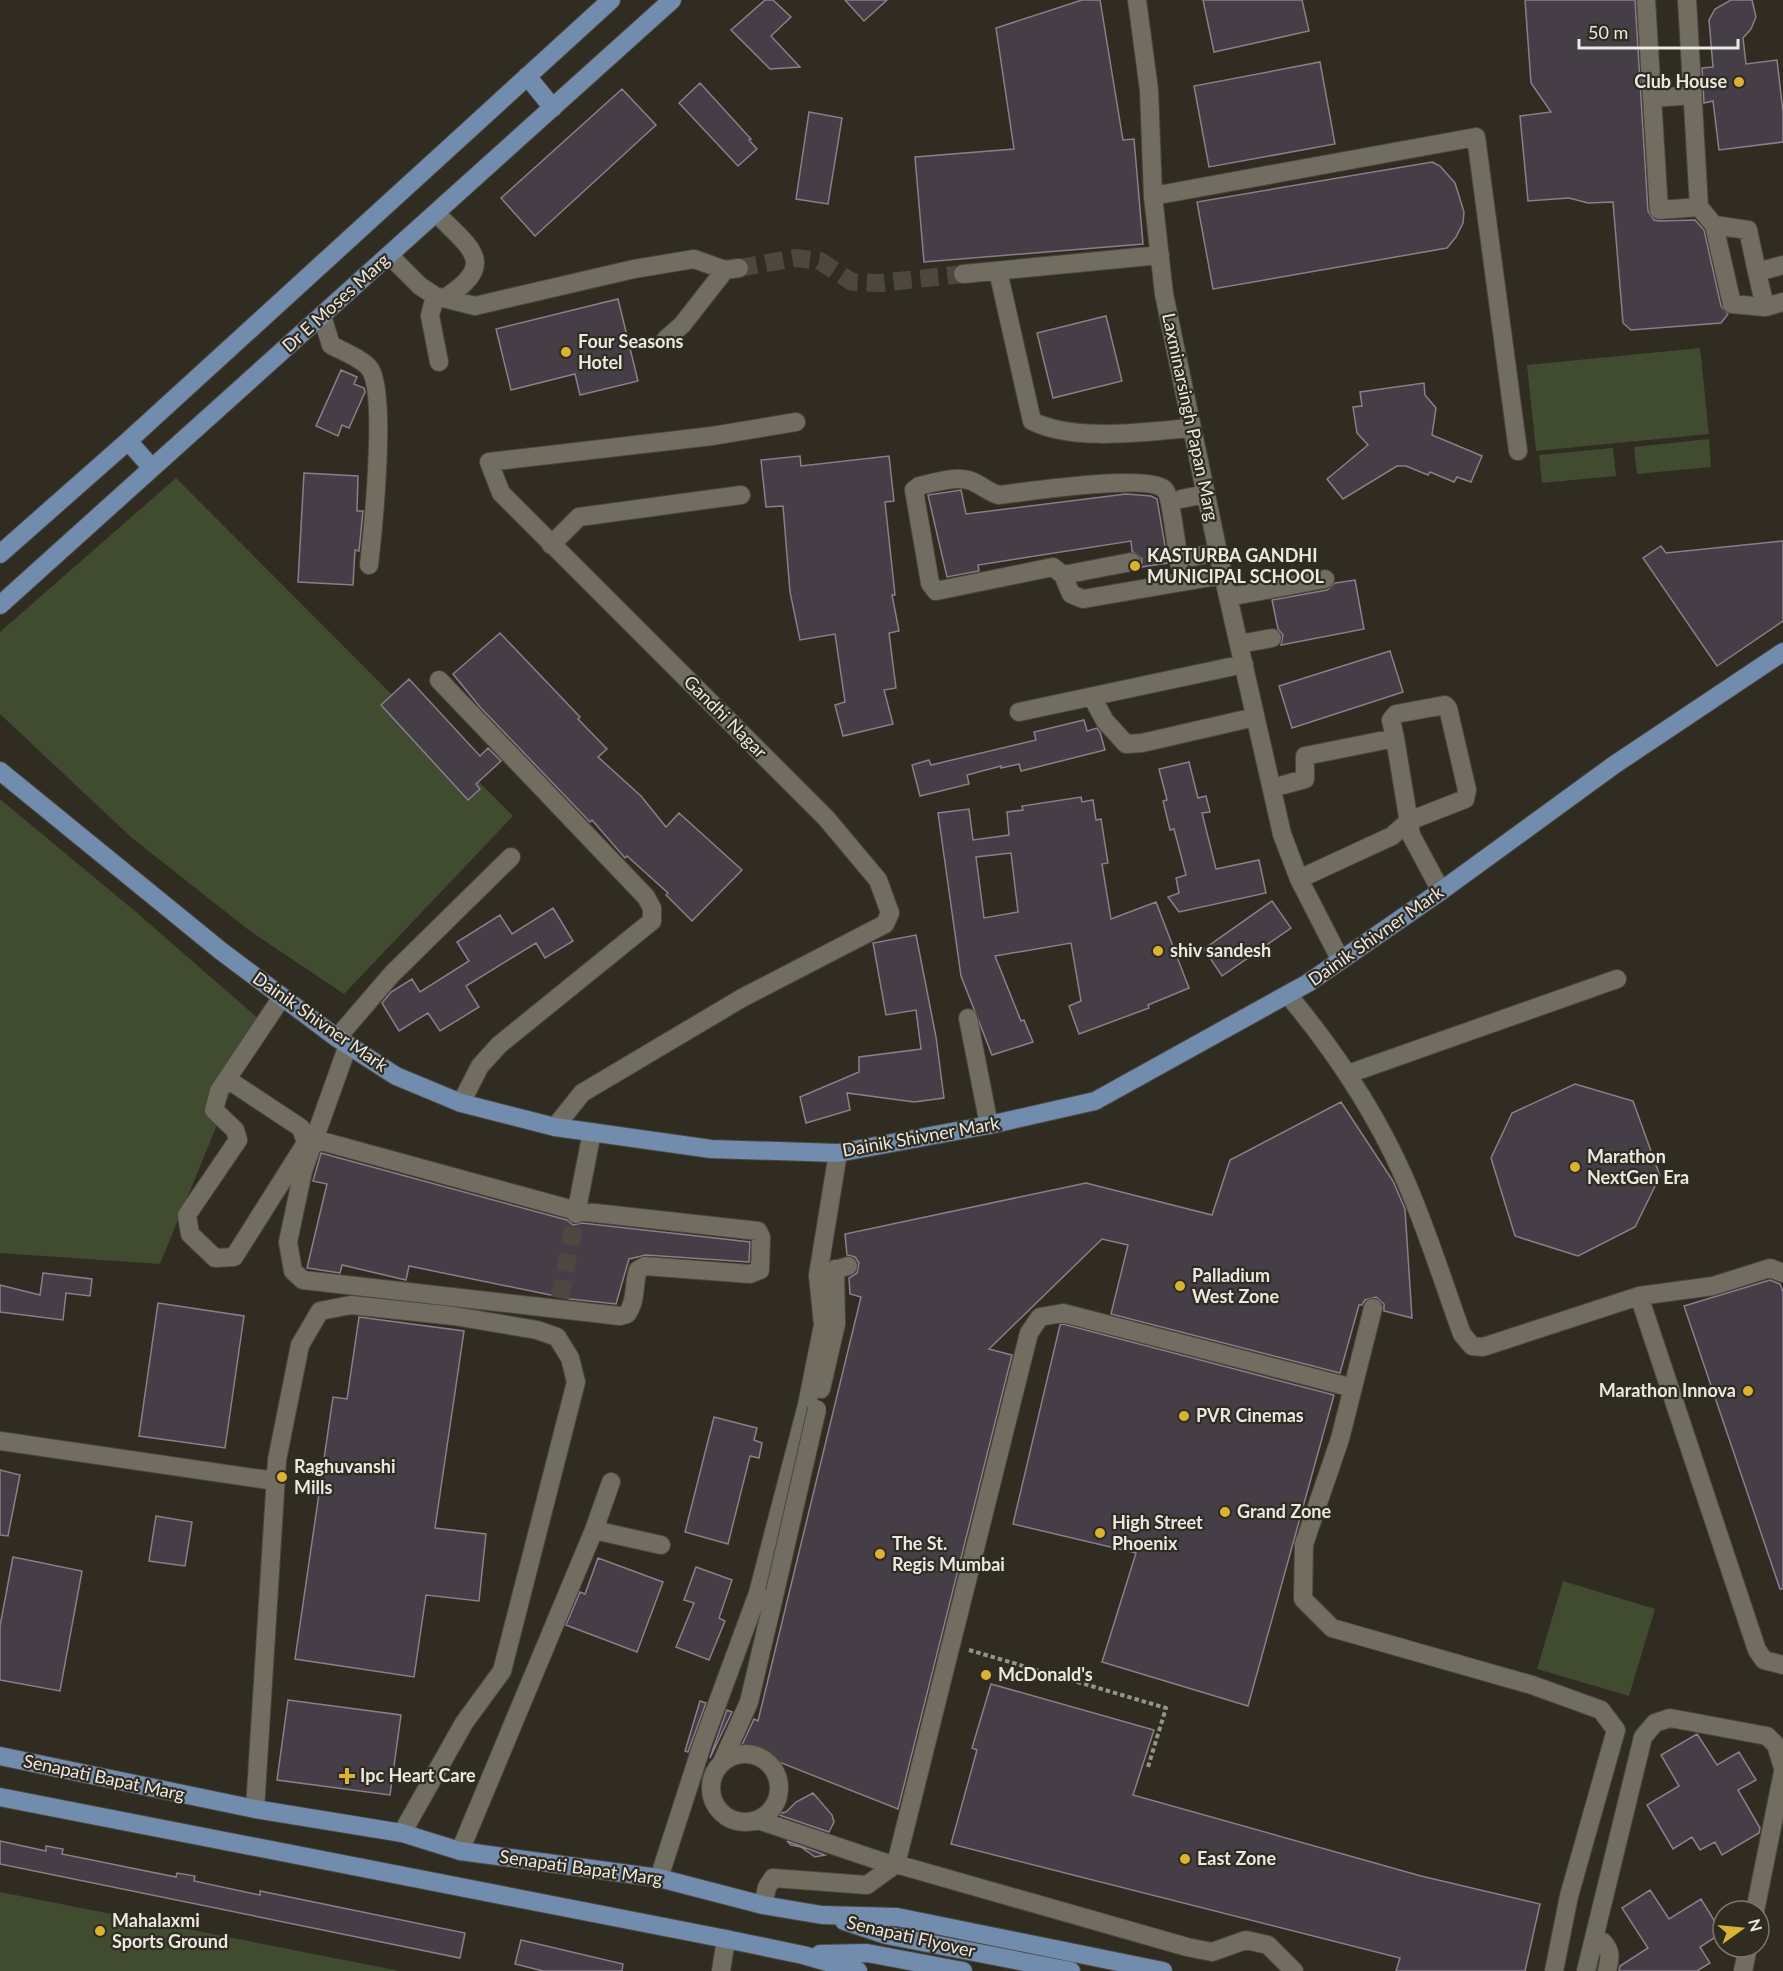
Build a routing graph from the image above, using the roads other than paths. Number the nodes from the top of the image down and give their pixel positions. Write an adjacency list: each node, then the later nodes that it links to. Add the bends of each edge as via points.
1 (611, 0): 6 (main road)
2 (672, 0): 9 (main road, Dr E Moses Marg)
3 (1137, 0): 10 (street, Laxminarsingh Papan Marg, via 1149,90)
4 (1646, 0): 8 (street)
5 (1687, 0): 7 (street)
6 (527, 76): 9 (main road); 28 (main road)
7 (1693, 95): 8 (street); 11 (street)
8 (1652, 98): 11 (street, via 1659,210)
9 (553, 108): 12 (main road, Dr E Moses Marg)
10 (1154, 196): 15 (street, Laxminarsingh Papan Marg); 29 (street, via 1476,137)
11 (1699, 207): 13 (street)
12 (436, 213): 14 (main road, Dr E Moses Marg); 20 (street, via 465,243 475,262 475,273 467,284)
13 (1714, 225): 18 (street, via 1748,230); 22 (street, via 1732,304)
14 (390, 255): 20 (street, via 420,286); 23 (main road, Dr E Moses Marg)
15 (1160, 255): 17 (street); 27 (street, Laxminarsingh Papan Marg)
16 (1783, 265): 18 (street)
17 (998, 272): 19 (street); 27 (street, via 1032,421 1047,429 1083,432)
18 (1757, 272): 22 (street)
19 (963, 274)
20 (440, 297): 24 (street, via 485,305 634,269 694,259 732,269); 25 (street, via 430,316)
21 (1783, 302): 22 (street)
22 (1765, 306)
23 (322, 316): 30 (main road, Dr E Moses Marg); 38 (street, via 331,345 370,368 377,388 376,493)
24 (666, 339)
25 (440, 362)
26 (796, 422): 34 (street, Gandhi Nagar, via 712,436 489,462 501,493)
27 (1191, 428): 31 (street, Laxminarsingh Papan Marg)
28 (128, 441): 30 (main road); 36 (main road)
29 (1518, 451)
30 (152, 468): 43 (main road, Dr E Moses Marg)
31 (1205, 494): 33 (street); 35 (street, Laxminarsingh Papan Marg)
32 (741, 495): 34 (street, via 579,517)
33 (1181, 500)
34 (551, 545): 69 (street, Gandhi Nagar, via 826,818 878,880 890,913 885,924 742,998 582,1094)
35 (1218, 552): 39 (street, via 1186,560 1168,495 1159,486 1101,483 999,495 967,480 916,487 933,589 1053,567); 40 (street, Laxminarsingh Papan Marg)
36 (0, 554)
37 (1131, 562): 39 (street)
38 (369, 565)
39 (1063, 575): 40 (street, via 1071,594 1083,599)
40 (1223, 575): 42 (street, Laxminarsingh Papan Marg)
41 (1325, 579): 42 (street)
42 (1228, 597): 45 (street, Laxminarsingh Papan Marg)
43 (0, 605)
44 (1272, 638): 45 (street)
45 (1239, 644): 47 (street, Laxminarsingh Papan Marg)
46 (1783, 652): 58 (main road, Dainik Shivner Mark, via 1614,765)
47 (1244, 664): 49 (street); 51 (street, Laxminarsingh Papan Marg)
48 (439, 680): 67 (street, via 646,897 652,908 652,921 499,1045 480,1066)
49 (1092, 697): 50 (street); 51 (street, via 1105,721 1126,744)
50 (1019, 712)
51 (1256, 717): 54 (street, Laxminarsingh Papan Marg)
52 (1395, 738): 54 (street, via 1305,756 1305,779); 55 (street); 55 (street, via 1391,720 1396,714 1445,705 1467,790 1465,799 1458,803)
53 (0, 771): 62 (main road, Dainik Shivner Mark)
54 (1272, 788): 57 (street, Laxminarsingh Papan Marg, via 1282,834)
55 (1409, 820): 57 (street, via 1392,836); 58 (street, via 1411,835)
56 (511, 857): 64 (street, via 392,974)
57 (1299, 879): 59 (street, Laxminarsingh Papan Marg)
58 (1441, 891): 59 (main road, Dainik Shivner Mark)
59 (1340, 959): 61 (main road, Dainik Shivner Mark)
60 (1617, 979): 65 (street)
61 (1288, 995): 65 (street); 68 (main road, Dainik Shivner Mark, via 1095,1101)
62 (282, 997): 64 (main road, Dainik Shivner Mark); 66 (street)
63 (968, 1018): 68 (street)
64 (342, 1042): 67 (main road, Dainik Shivner Mark, via 396,1076); 71 (street)
65 (1348, 1074): 76 (street, via 1404,1176 1466,1342 1483,1347)
66 (227, 1079): 66 (street, via 214,1110 235,1130 238,1140 186,1221 190,1234 220,1259 234,1257 306,1143 301,1128)
67 (461, 1103): 69 (main road, Dainik Shivner Mark)
68 (988, 1125): 72 (main road, Dainik Shivner Mark)
69 (555, 1127): 70 (main road, Dainik Shivner Mark)
70 (592, 1132): 72 (main road, Dainik Shivner Mark, via 711,1149); 73 (street)
71 (314, 1139): 73 (street); 73 (street, via 288,1242 293,1271 303,1280 559,1304 596,1314 627,1314 634,1305 638,1270 645,1266 750,1274 759,1270 758,1231)
72 (838, 1153): 74 (street)
73 (577, 1213)
74 (834, 1270): 84 (street, bridge, via 836,1324); 84 (street, via 807,1405 817,1447 783,1584)
75 (1783, 1273): 76 (street, via 1770,1268 1713,1286)
76 (1640, 1296): 85 (street, via 1757,1650 1764,1660)
77 (1373, 1308): 78 (street)
78 (1353, 1388): 94 (street, via 1063,1313 1040,1317 1029,1333); 108 (street, via 1304,1544 1303,1599 1332,1628 1532,1685 1601,1710 1616,1730 1569,1896)
79 (0, 1441): 80 (street)
80 (275, 1481): 90 (street); 92 (street, via 300,1345 320,1311 351,1305 537,1330 557,1337 570,1358 576,1382 502,1671 464,1724)
81 (611, 1482): 82 (street)
82 (594, 1530): 83 (street); 93 (street)
83 (661, 1545)
84 (766, 1592): 87 (street, via 749,1702); 95 (street, via 702,1745)
85 (1783, 1665)
86 (0, 1756): 90 (main road, Senapati Bapat Marg)
87 (722, 1762): 91 (street, via 711,1783 716,1806 734,1820); 91 (street, via 743,1754 763,1759 772,1766 777,1775 778,1796 774,1806)
88 (1783, 1770): 96 (street); 100 (street, via 1776,1744 1767,1736 1670,1718 1654,1724 1643,1737)
89 (0, 1797): 99 (main road, Senapati Bapat Marg)
90 (255, 1809): 92 (main road, Senapati Bapat Marg)
91 (758, 1820): 94 (street)
92 (402, 1833): 93 (main road, Senapati Bapat Marg)
93 (460, 1851): 95 (main road, Senapati Bapat Marg)
94 (896, 1864): 97 (street, via 867,1885 773,1878); 107 (street, via 1212,1952 1246,1940 1268,1945)
95 (659, 1878): 97 (main road, Senapati Bapat Marg)
96 (1757, 1899)
97 (763, 1905): 98 (main road, Senapati Bapat Marg)
98 (822, 1915): 105 (main road, Senapati Flyover, via 886,1935); 106 (main road, Senapati Bapat Marg, via 897,1917)
99 (726, 1939): 101 (main road, Senapati Bapat Marg); 102 (street)
100 (1594, 1941): 109 (street); 110 (street, via 1603,1942 1609,1949)
101 (803, 1955): 103 (main road, Senapati Bapat Marg); 104 (main road, Senapati Flyover, via 867,1953)
102 (721, 1971)
103 (858, 1971)
104 (963, 1971)
105 (1071, 1971)
106 (1163, 1971)
107 (1294, 1971)
108 (1554, 1971)
109 (1586, 1971)
110 (1607, 1971)

